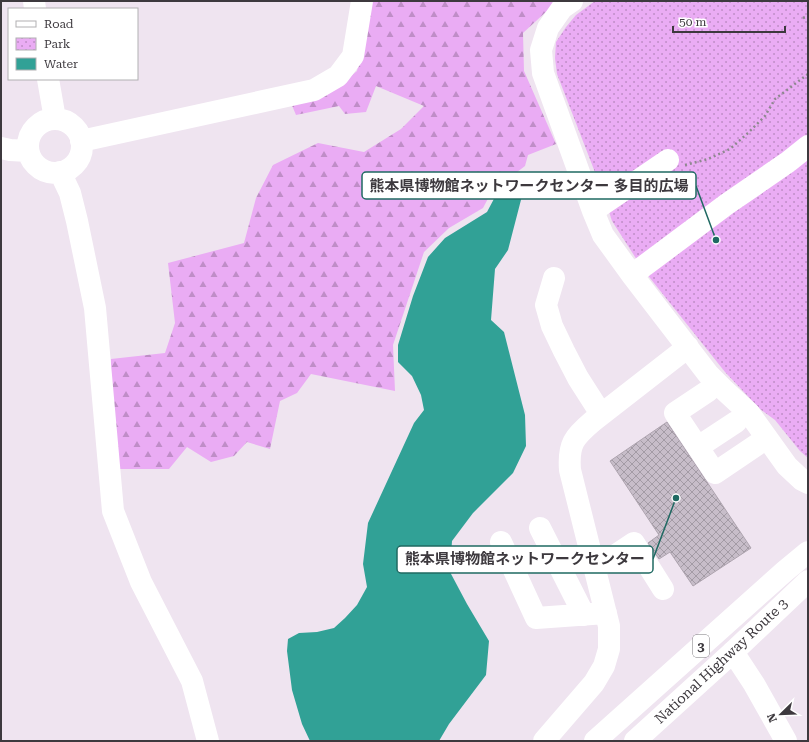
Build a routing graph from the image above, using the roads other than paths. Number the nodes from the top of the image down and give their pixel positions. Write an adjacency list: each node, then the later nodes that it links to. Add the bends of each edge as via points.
1 (362, 1): 5 (main road, via 353,56 338,76 314,90)
2 (572, 1): 11 (main road, via 562,8 548,28 541,50 543,73)
3 (48, 80): 4 (main road)
4 (55, 119): 5 (main road, via 69,123); 8 (main road, via 40,123 34,128 30,135)
5 (82, 141): 10 (main road, via 82,150 75,165)
6 (808, 146): 12 (main road)
7 (1, 148): 8 (main road)
8 (28, 151): 10 (main road, via 36,166 52,173)
9 (675, 163): 11 (main road)
10 (60, 172): 30 (main road, via 70,193 95,308 112,511 141,582 192,681)
11 (593, 211): 12 (main road, via 604,235)
12 (632, 275): 14 (main road)
13 (554, 278): 16 (main road, via 546,305 552,326 578,378)
14 (688, 347): 16 (main road); 18 (main road, via 708,374 749,413)
15 (708, 391): 19 (main road, via 675,413)
16 (601, 414): 24 (main road, via 580,432 572,444 569,457)
17 (736, 422): 19 (main road)
18 (767, 438): 19 (main road, via 715,473); 20 (main road, via 787,466)
19 (698, 447)
20 (808, 483)
21 (540, 528): 28 (main road)
22 (501, 542): 28 (main road, via 536,618)
23 (808, 552): 32 (main road, National Highway Route 3 / 3)
24 (595, 569): 26 (main road, via 634,543); 27 (main road)
25 (808, 581): 29 (main road, National Highway Route 3 / 3)
26 (663, 589)
27 (606, 614): 28 (main road); 31 (main road, via 609,649 604,666 594,683)
28 (584, 615)
29 (733, 652): 33 (main road, National Highway Route 3 / 3); 34 (main road)
30 (208, 741)
31 (544, 741)
32 (595, 741)
33 (635, 741)
34 (786, 741)

